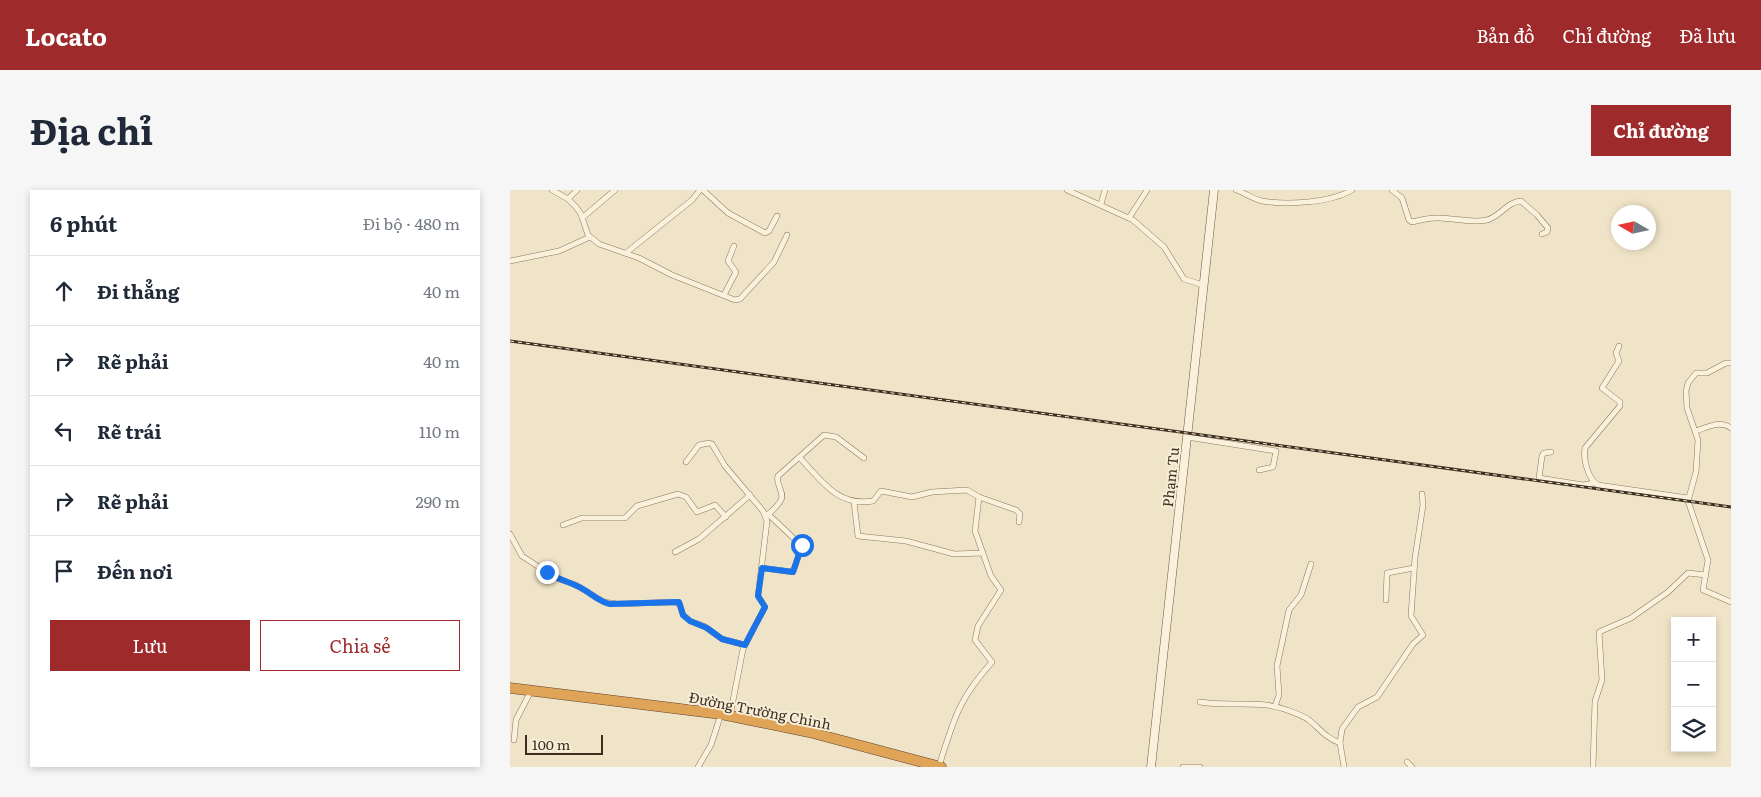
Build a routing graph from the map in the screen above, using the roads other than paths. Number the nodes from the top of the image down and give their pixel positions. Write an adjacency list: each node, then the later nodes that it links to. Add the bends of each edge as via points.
1 (552, 190): 12 (street)
2 (577, 190): 12 (street)
3 (615, 190): 15 (street)
4 (702, 190): 14 (street, via 737,219 766,233); 21 (street)
5 (1067, 190): 13 (street)
6 (1105, 190): 13 (street)
7 (1147, 190): 16 (street)
8 (1214, 190): 23 (street, Phạm Tu)
9 (1236, 190): 10 (street, via 1261,201 1300,202 1333,198)
10 (1352, 190)
11 (1392, 190): 17 (street, via 1402,198 1412,222 1435,218 1487,220 1502,213 1513,202 1521,201 1548,228)
12 (568, 198): 15 (street)
13 (1101, 204): 16 (street)
14 (777, 216)
15 (582, 218): 19 (street)
16 (1129, 218): 23 (street, via 1164,247 1184,279)
17 (1542, 234)
18 (787, 235): 24 (street, via 774,262 740,299)
19 (590, 237): 21 (street, via 609,249); 22 (street, via 560,251)
20 (734, 246): 24 (street, via 728,261 736,272)
21 (626, 253): 24 (street)
22 (510, 261)
23 (1203, 285): 29 (street, Phạm Tu)
24 (724, 295)
25 (1619, 346): 35 (street, via 1616,352 1619,361 1602,388 1620,402 1620,406 1585,448 1587,468)
26 (1731, 363): 28 (street, via 1707,373 1696,373 1688,383 1687,408)
27 (1731, 428): 28 (street, via 1714,424)
28 (1696, 431): 39 (street, via 1696,472)
29 (1187, 437): 34 (street, via 1276,451 1273,467); 65 (street, Phạm Tu)
30 (1551, 452): 35 (street, via 1542,456 1539,478 1583,485)
31 (800, 458): 32 (street, via 824,436 836,437); 40 (street, via 837,496); 41 (street, via 778,476 782,497)
32 (864, 458)
33 (686, 462): 37 (street, via 699,445 711,443 725,466)
34 (1259, 470)
35 (1594, 483): 39 (street)
36 (1422, 494): 50 (street)
37 (750, 495): 41 (street); 42 (street)
38 (979, 497): 40 (street, via 962,489 912,497 883,491 873,501); 43 (street, via 1016,510 1020,514); 47 (street, via 975,531)
39 (1688, 498): 51 (street, via 1708,560)
40 (854, 502): 47 (street, via 858,536 906,541 954,554)
41 (767, 515): 49 (street); 49 (street, via 802,546 793,572)
42 (726, 517): 44 (street, via 715,505 697,512 686,497 678,494 637,506 625,518 582,518); 46 (street, via 699,540)
43 (1019, 522)
44 (563, 525)
45 (510, 534): 54 (street, via 522,556 556,578 576,585 604,602 676,602 690,621 722,639)
46 (675, 552)
47 (983, 553): 64 (street, via 991,576 1001,590 978,626 975,640 992,662 978,675 958,708)
48 (1311, 564): 58 (street, via 1301,595 1289,610 1277,666 1279,695)
49 (762, 568): 54 (street, via 758,596 765,607)
50 (1414, 568): 52 (street, via 1387,573); 61 (street, via 1412,616 1423,635 1413,644 1377,697 1358,707 1342,729)
51 (1706, 576): 53 (street, via 1703,590); 70 (street, via 1688,573 1668,592 1631,618 1599,632 1602,680 1595,701)
52 (1386, 600)
53 (1731, 602)
54 (745, 645): 59 (street)
55 (510, 688): 56 (highway, Đường Trường Chinh)
56 (531, 691): 59 (highway, Đường Trường Chinh); 60 (street, via 516,720)
57 (1200, 702): 58 (street, via 1222,706)
58 (1275, 706): 61 (street, via 1305,717 1326,736)
59 (725, 715): 63 (street); 64 (highway, Đường Trường Chinh, via 809,732)
60 (514, 740)
61 (1340, 742): 68 (street)
62 (1406, 762): 69 (street)
63 (698, 767)
64 (940, 767)
65 (1151, 767)
66 (1183, 767): 67 (street)
67 (1200, 767)
68 (1344, 767)
69 (1412, 767)
70 (1592, 767)

